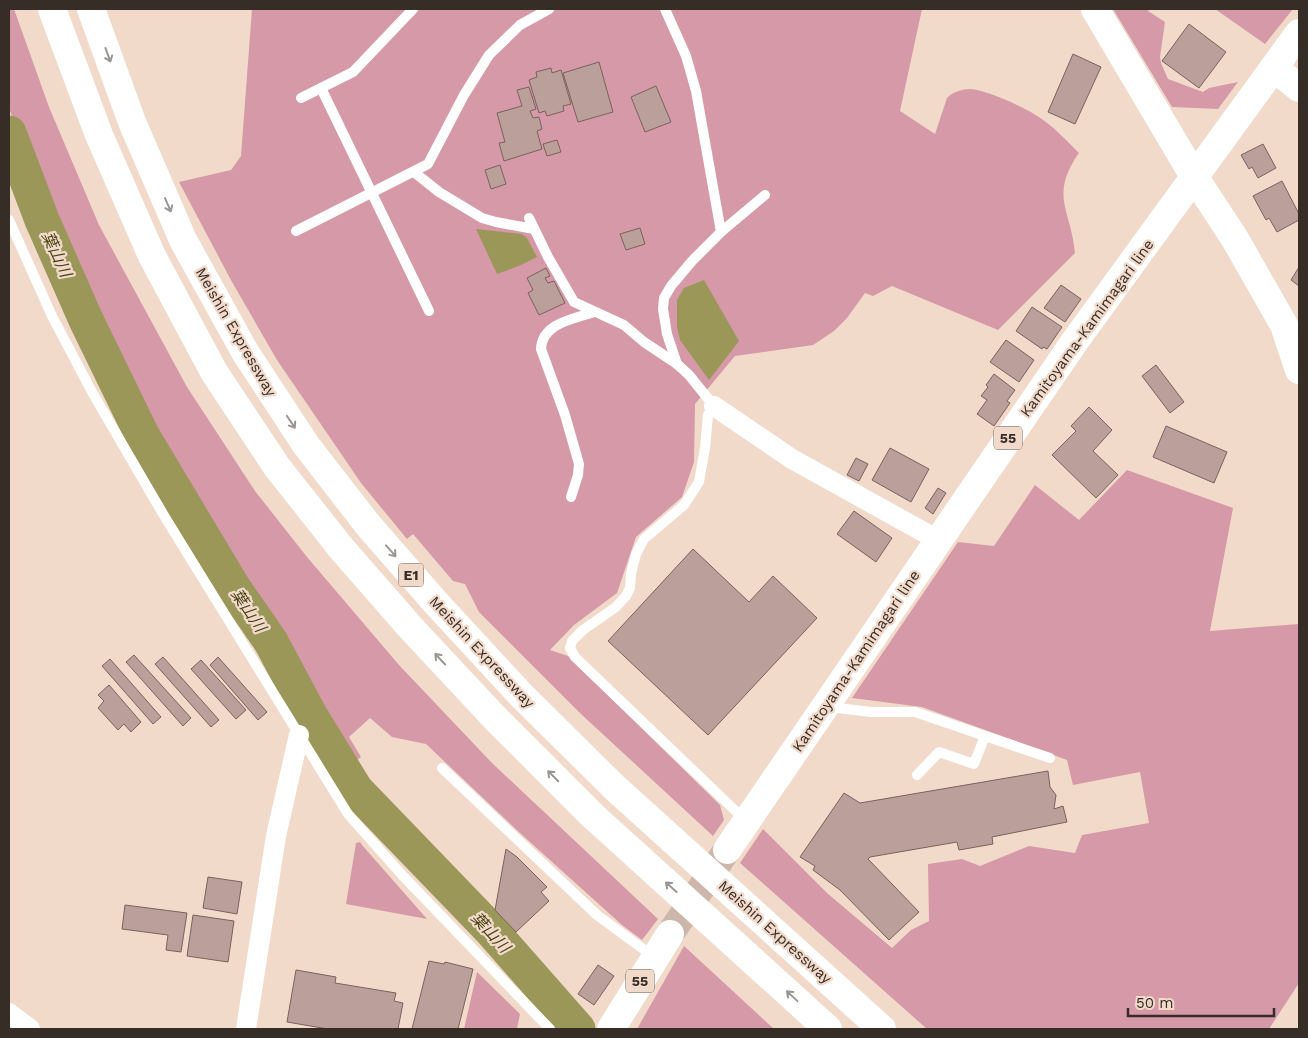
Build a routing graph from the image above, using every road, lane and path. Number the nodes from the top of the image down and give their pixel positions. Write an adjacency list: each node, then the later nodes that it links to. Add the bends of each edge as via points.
1 (52, 9): 44 (main road, E1, one-way to 1, via 593,816 494,717 340,548 276,466 214,372 152,256 99,135)
2 (91, 9): 38 (main road, Meishin Expressway / E1, one-way to 38, via 132,122 184,240 245,352 306,445 374,532 521,695 614,787)
3 (413, 9): 9 (lane, via 353,72)
4 (549, 9): 12 (lane, via 520,25 489,55 428,164)
5 (666, 9): 20 (lane, via 686,56 696,91)
6 (1095, 9): 13 (main road)
7 (1299, 33): 8 (main road, Kamitoyama-Kamimagari line / 55)
8 (1274, 68): 10 (main road); 13 (main road, Kamitoyama-Kamimagari line / 55)
9 (321, 88): 11 (lane); 14 (lane)
10 (1299, 88)
11 (301, 98)
12 (414, 172): 14 (lane); 18 (lane, via 439,192 482,218)
13 (1195, 178): 24 (main road, via 1235,239 1284,325); 27 (main road, Kamitoyama-Kamimagari line / 55, via 1075,341)
14 (372, 193): 19 (lane); 21 (lane)
15 (766, 195): 20 (lane)
16 (529, 218): 18 (lane)
17 (9, 220): 29 (lane, via 52,316 92,392)
18 (534, 229): 22 (lane, via 574,302)
19 (296, 231)
20 (721, 232): 23 (lane, via 687,267 664,298 667,334)
21 (429, 311)
22 (594, 312): 23 (lane, via 624,325); 26 (lane, via 557,325 541,341 578,464)
23 (677, 364): 25 (lane)
24 (1299, 370)
25 (714, 406): 27 (street, via 792,459); 34 (lane, via 708,415 699,482 684,505 644,539 636,554 626,596 583,630 570,648 574,657)
26 (571, 497)
27 (938, 540): 28 (main road, Kamitoyama-Kamimagari line / 55)
28 (825, 706): 30 (lane, via 871,712 915,712); 34 (main road, Kamitoyama-Kamimagari line / 55)
29 (299, 735): 41 (street, via 276,836); 42 (lane, via 348,814)
30 (985, 736): 31 (lane); 33 (lane, via 974,764 939,752)
31 (1050, 758)
32 (442, 768): 37 (lane, via 597,915)
33 (917, 775)
34 (746, 822): 35 (main road, Kamitoyama-Kamimagari line / 55)
35 (727, 850)
36 (670, 934): 37 (main road, 55)
37 (654, 958): 43 (main road, 55)
38 (808, 961): 45 (main road, Meishin Expressway / E1); 46 (main road)
39 (9, 1014): 40 (street)
40 (30, 1029)
41 (246, 1029)
42 (550, 1029)
43 (611, 1029)
44 (828, 1029)
45 (882, 1029)
46 (886, 1029)

